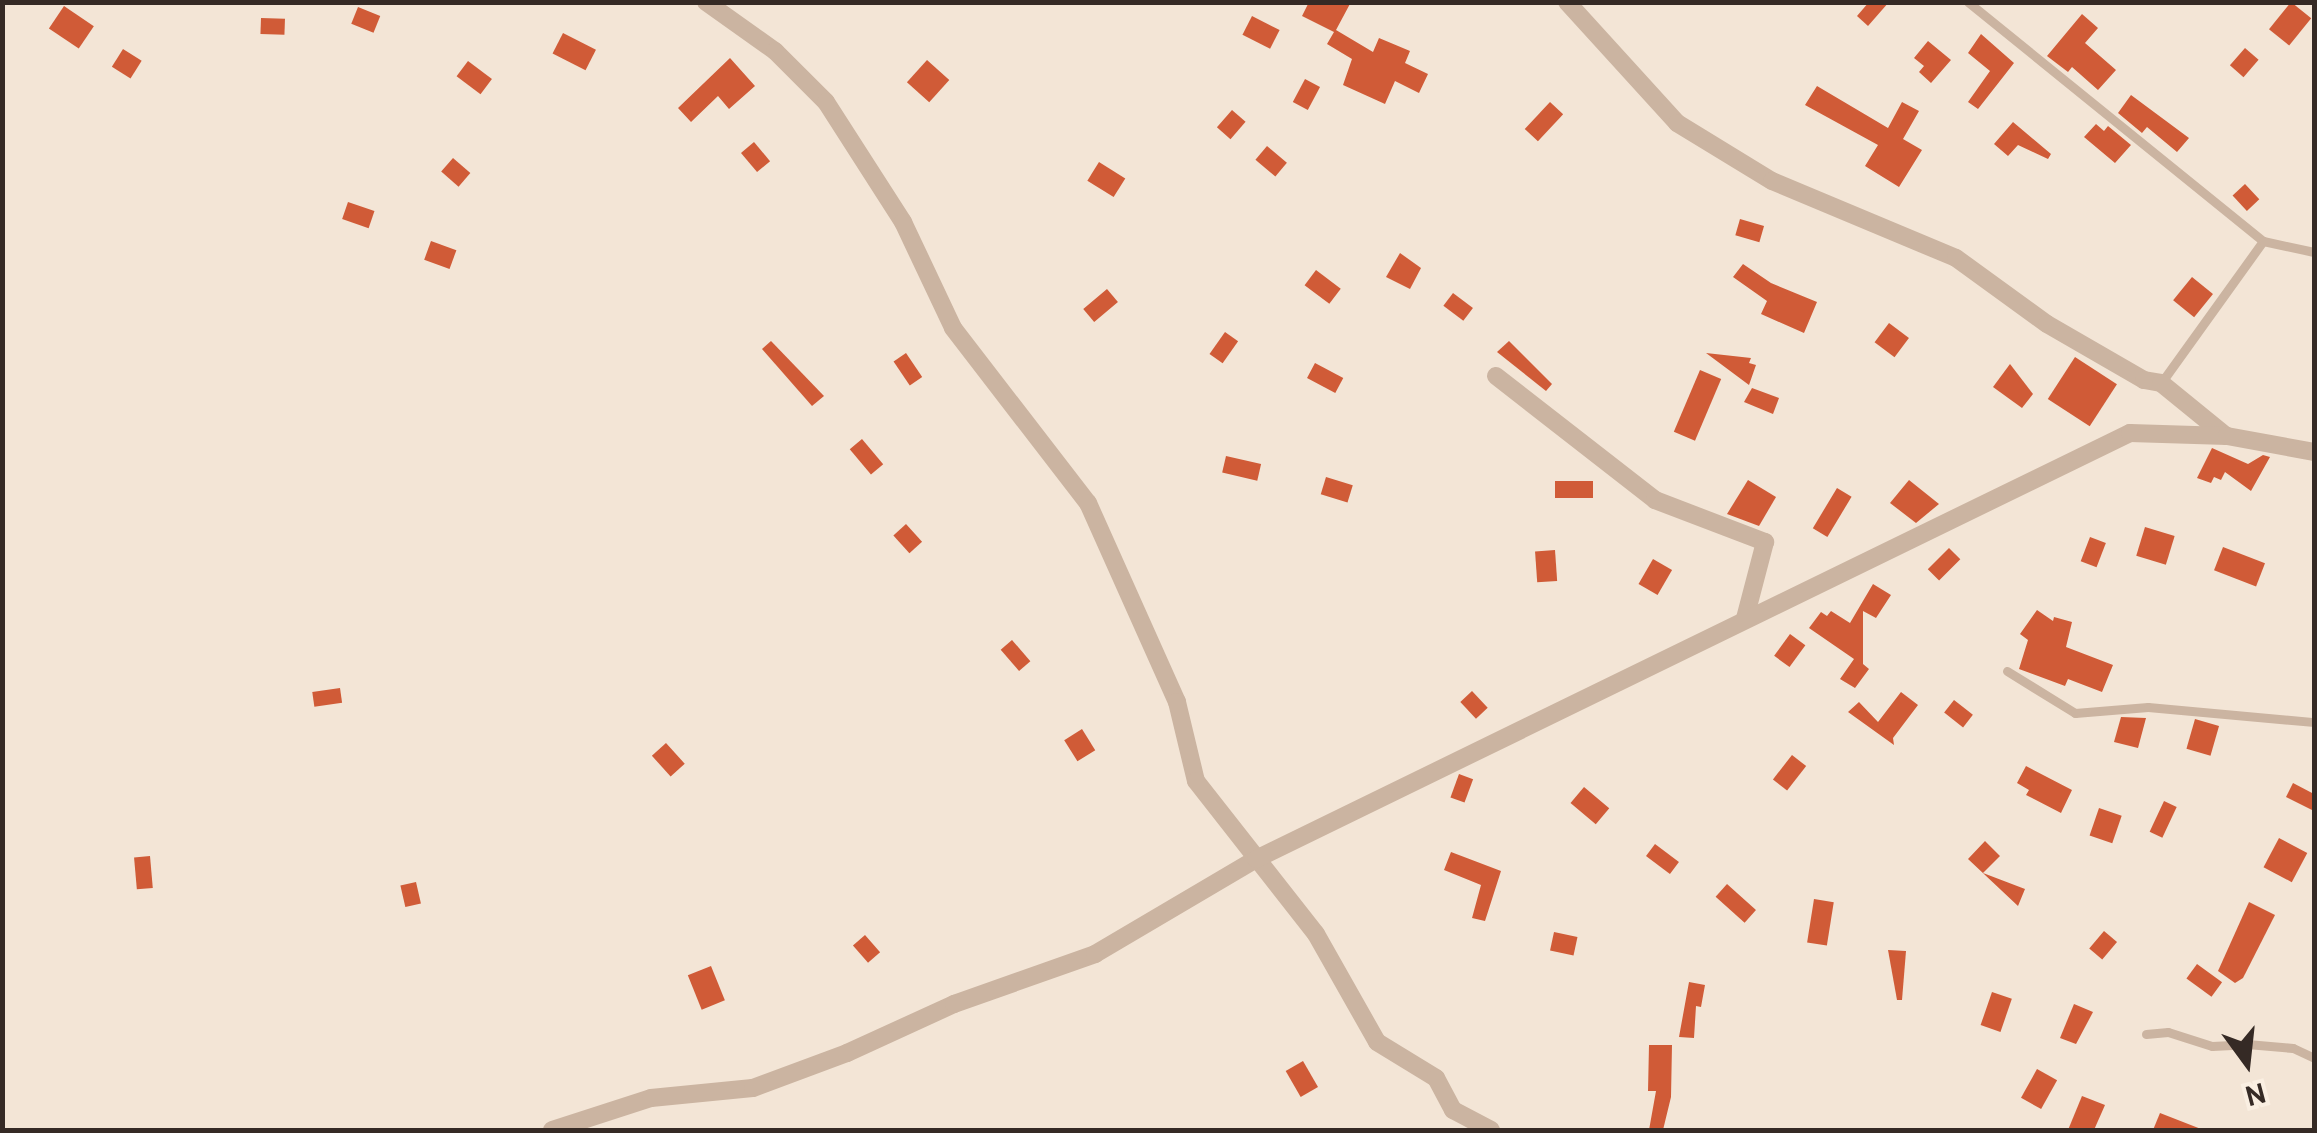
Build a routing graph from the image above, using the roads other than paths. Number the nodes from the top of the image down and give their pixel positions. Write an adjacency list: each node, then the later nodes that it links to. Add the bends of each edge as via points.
1 (706, 2): 13 (street, via 775,50 826,102 903,222 952,328 1088,503 1177,702 1196,781)
2 (1567, 2): 7 (street, via 1677,123 1772,181 1956,258 2046,324 2144,380)
3 (1968, 2): 4 (lane)
4 (2263, 241): 5 (lane); 7 (lane)
5 (2314, 252)
6 (1496, 376): 10 (street, via 1655,500 1766,542)
7 (2162, 383): 8 (street)
8 (2226, 436): 9 (street); 10 (street, via 2130,433)
9 (2314, 452)
10 (1745, 618): 13 (street)
11 (2007, 671): 12 (lane, via 2075,713 2148,708)
12 (2314, 722)
13 (1256, 859): 16 (street, via 1095,954 954,1004 847,1053 753,1088 652,1098); 17 (street, via 1316,934 1377,1042 1436,1078 1453,1110)
14 (2146, 1034): 15 (lane, via 2168,1032 2212,1046 2293,1048)
15 (2314, 1058)
16 (552, 1130)
17 (1492, 1130)

